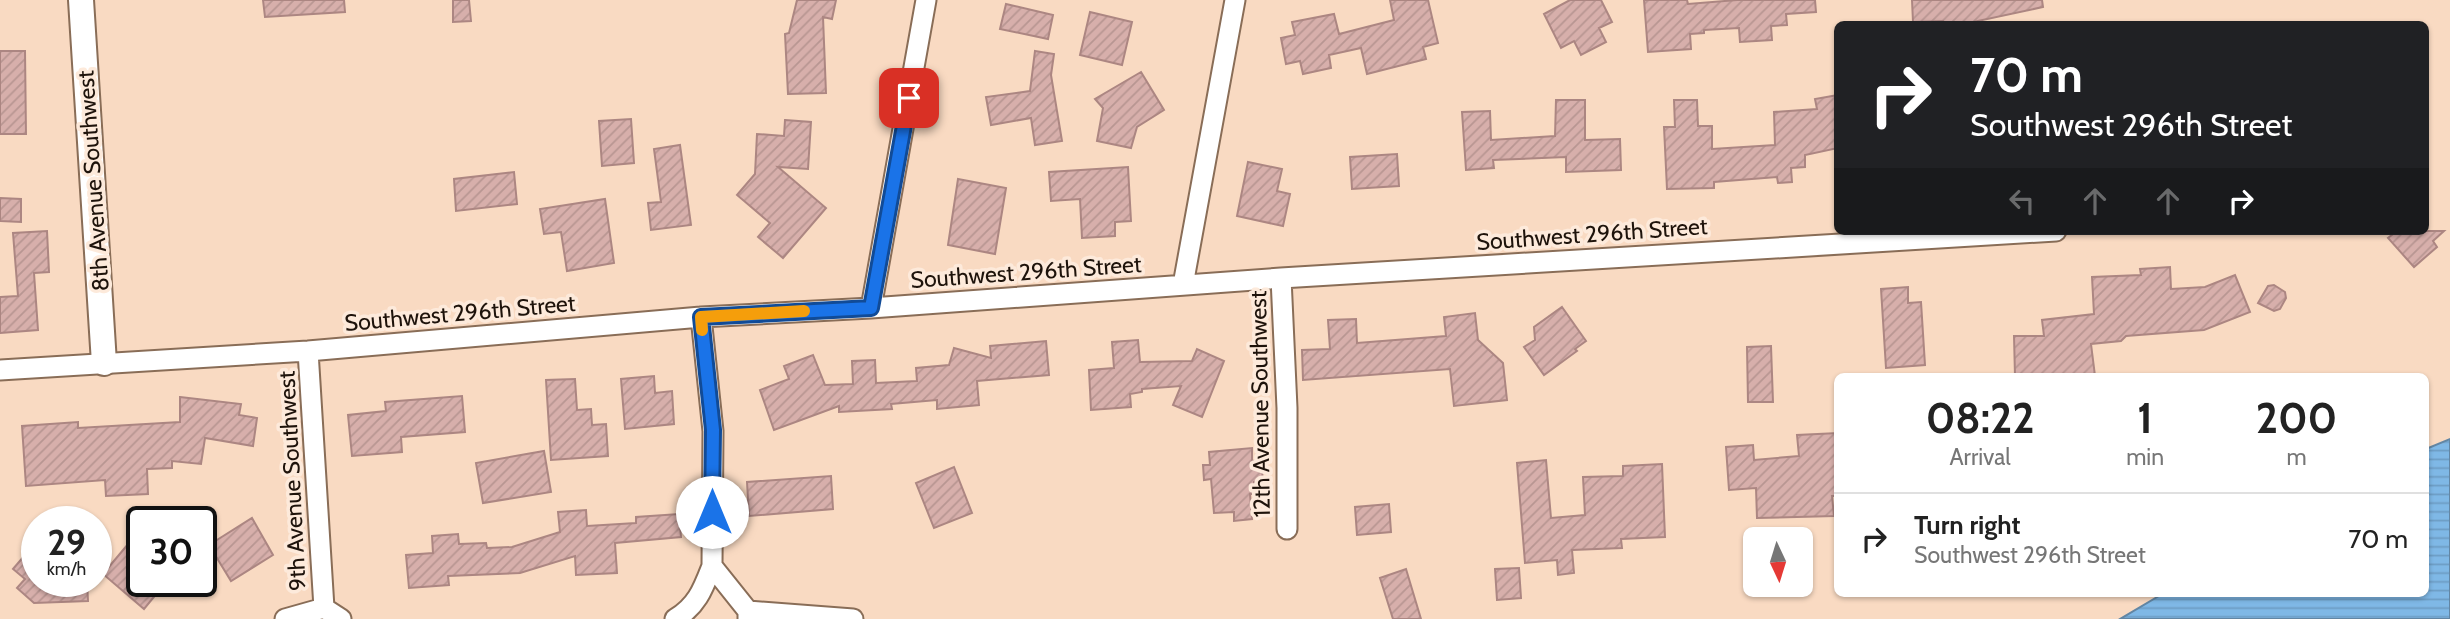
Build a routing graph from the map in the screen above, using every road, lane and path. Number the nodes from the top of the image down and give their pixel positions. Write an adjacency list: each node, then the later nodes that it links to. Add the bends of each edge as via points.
1 (81, 0): 10 (street, 8th Avenue Southwest)
2 (926, 0): 7 (street)
3 (1235, 0): 6 (street)
4 (1990, 235): 5 (street, Southwest 296th Street)
5 (1281, 278): 6 (street, Southwest 296th Street); 12 (street, 12th Avenue Southwest)
6 (1183, 285): 7 (street, Southwest 296th Street)
7 (871, 308): 8 (street, Southwest 296th Street)
8 (701, 317): 9 (street, Southwest 296th Street); 13 (street, via 713,430)
9 (308, 351): 10 (street, Southwest 296th Street); 14 (street, 9th Avenue Southwest)
10 (104, 363): 11 (street, Southwest 296th Street)
11 (0, 370)
12 (1287, 529)
13 (712, 566): 15 (street); 18 (street, via 700,597)
14 (324, 608): 16 (street); 17 (street)
15 (748, 615): 19 (street)
16 (285, 619)
17 (341, 619)
18 (674, 619)
19 (853, 619)

